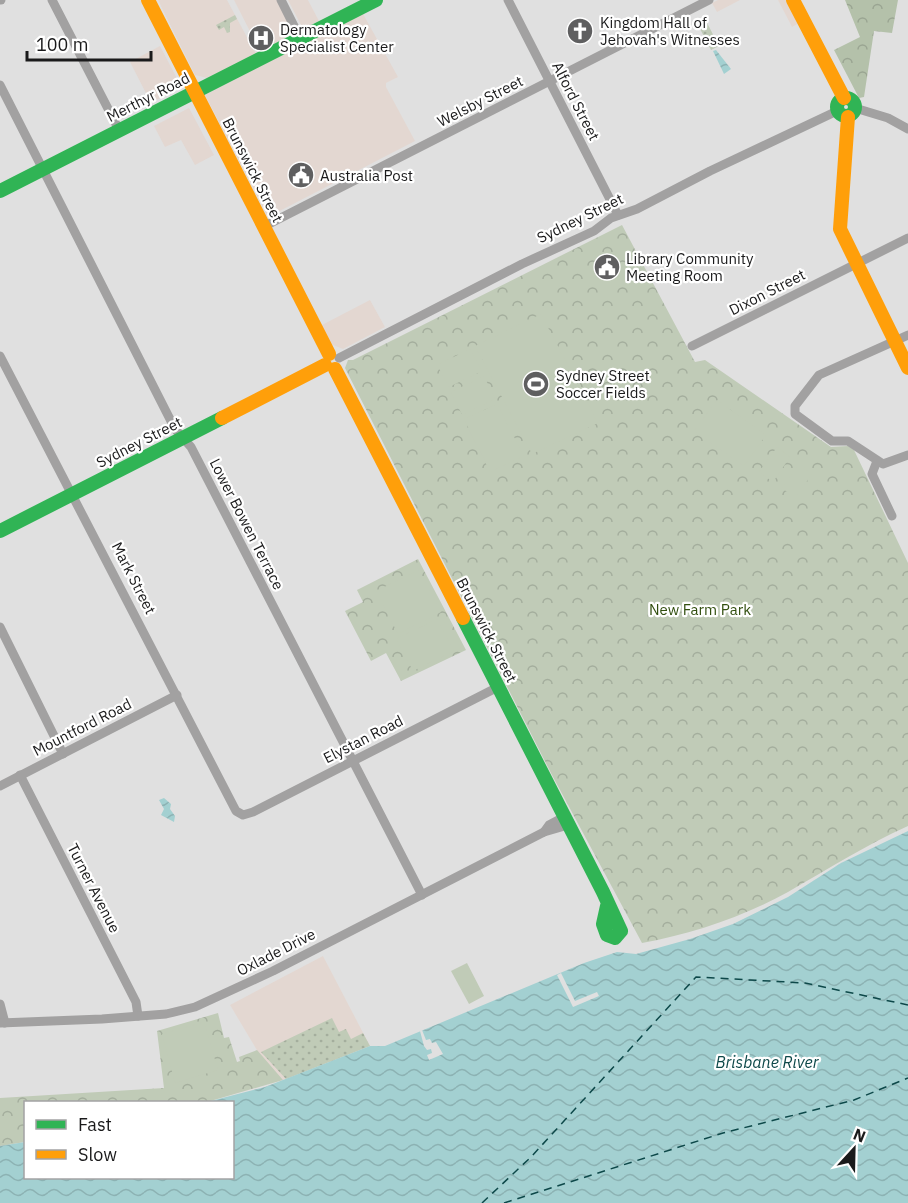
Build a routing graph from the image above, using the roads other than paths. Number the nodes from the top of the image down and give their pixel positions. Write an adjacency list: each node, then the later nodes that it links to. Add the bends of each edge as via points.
1 (52, 0): 14 (street)
2 (148, 0): 11 (street, Brunswick Street)
3 (281, 0): 8 (street)
4 (376, 0): 8 (street, Merthyr Road)
5 (508, 0): 9 (street, Alford Street)
6 (709, 0): 9 (street, Welsby Street)
7 (793, 0): 12 (street, via 844,98 852,100)
8 (300, 38): 11 (street, Merthyr Road)
9 (550, 82): 17 (street, Alford Street); 18 (street, Welsby Street)
10 (0, 85): 15 (street, Lower Bowen Terrace)
11 (195, 92): 14 (street, Merthyr Road); 18 (street, Brunswick Street)
12 (847, 112): 13 (street, via 888,118); 17 (street, Sydney Street); 20 (street, via 840,229)
13 (908, 129)
14 (119, 130): 15 (street, Merthyr Road)
15 (43, 169): 16 (street, Merthyr Road); 27 (street, Lower Bowen Terrace)
16 (0, 191)
17 (618, 215): 25 (street, Sydney Street, via 594,231)
18 (263, 227): 25 (street, Brunswick Street)
19 (908, 238): 20 (street, Dixon Street)
20 (856, 264): 22 (street); 23 (street, Dixon Street)
21 (908, 335): 22 (street)
22 (895, 342): 26 (street); 29 (street, via 819,375 795,406 795,414 832,441 848,441)
23 (692, 346)
24 (0, 356): 30 (street, Mark Street)
25 (332, 362): 27 (street, Sydney Street); 34 (street, Brunswick Street)
26 (908, 368)
27 (183, 438): 30 (street, Sydney Street); 37 (street, Lower Bowen Terrace, via 200,463)
28 (908, 455): 29 (street, via 883,464)
29 (877, 461): 31 (street, via 872,474)
30 (72, 495): 32 (street, Sydney Street); 35 (street, Mark Street)
31 (892, 516)
32 (0, 531)
33 (0, 627): 36 (street)
34 (498, 687): 37 (street, Elystan Road); 41 (street, Brunswick Street)
35 (177, 695): 36 (street, Mountford Road); 40 (street, Mark Street, via 232,806)
36 (63, 754): 38 (street, Mountford Road)
37 (352, 761): 40 (street, Elystan Road, via 253,812); 42 (street, Lower Bowen Terrace)
38 (20, 776): 39 (street, Mountford Road); 45 (street, Turner Avenue, via 136,1002)
39 (0, 786)
40 (240, 814)
41 (566, 821): 42 (street, Oxlade Drive); 43 (street, Brunswick Street)
42 (422, 895): 45 (street, Oxlade Drive, via 217,998 187,1010)
43 (608, 906)
44 (0, 1004): 46 (street)
45 (138, 1016): 46 (street, Oxlade Drive)
46 (3, 1023)

